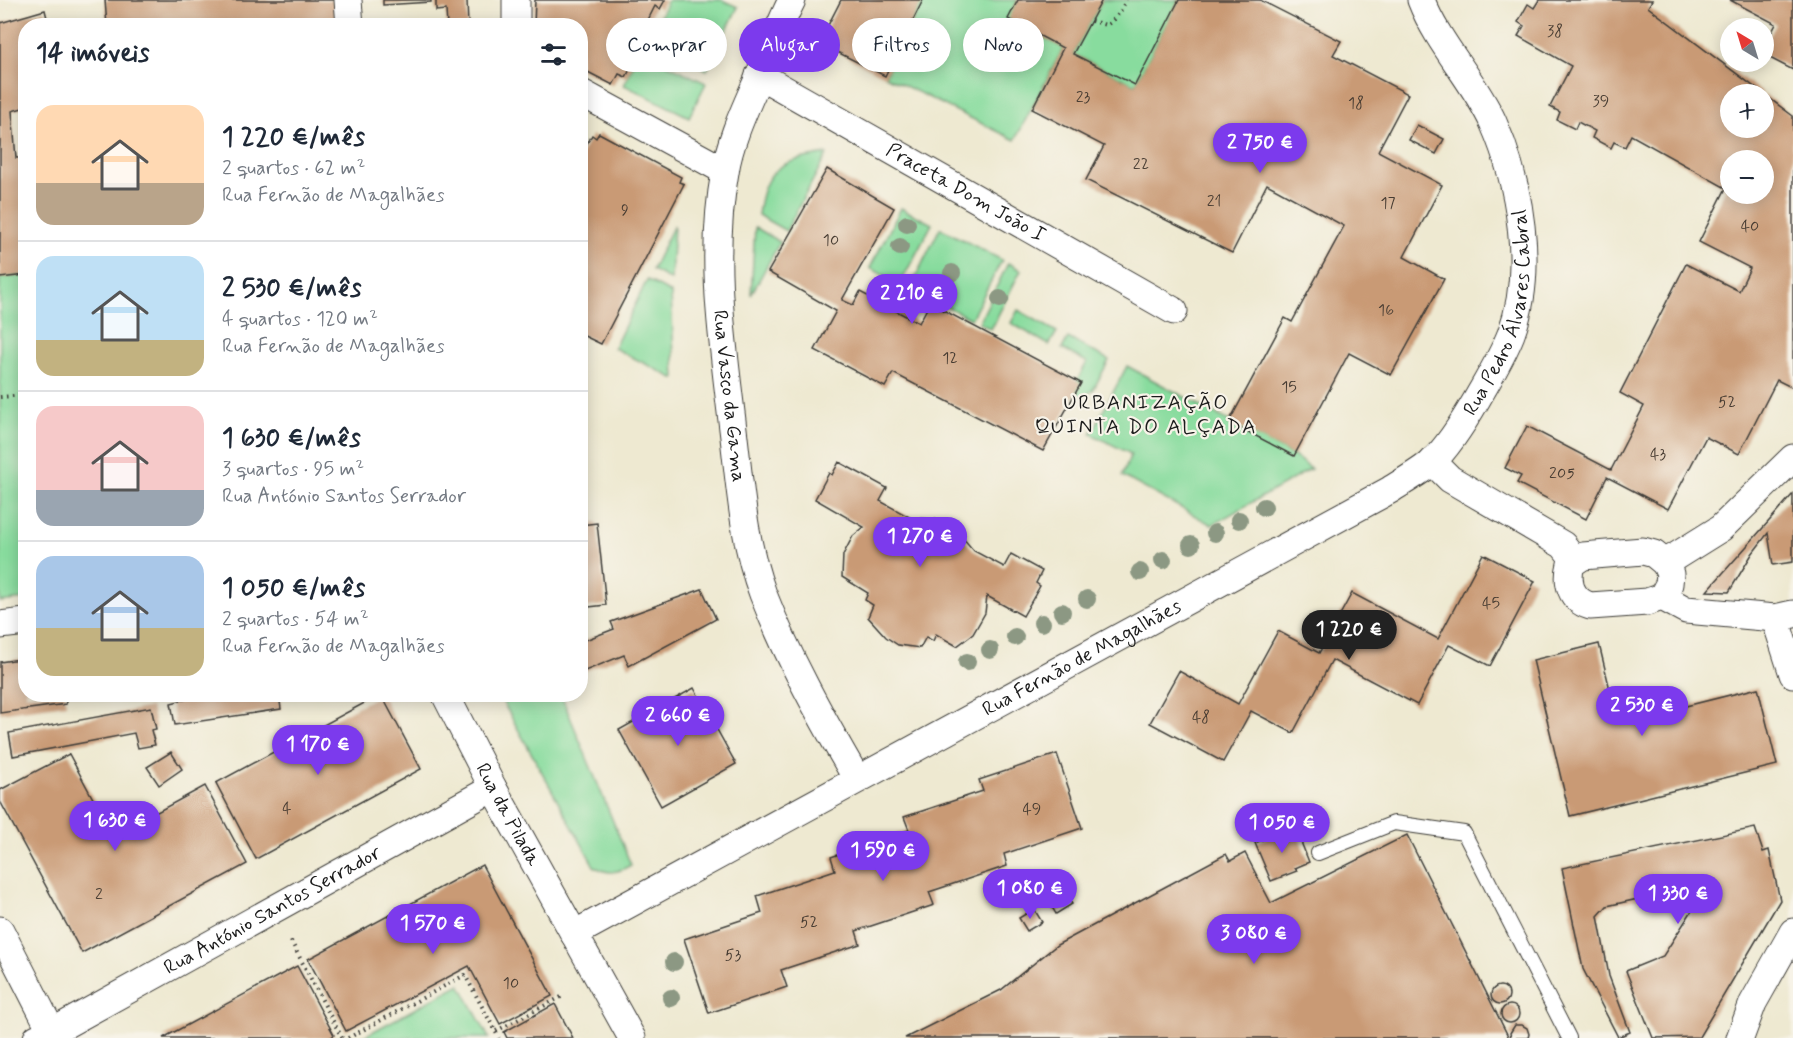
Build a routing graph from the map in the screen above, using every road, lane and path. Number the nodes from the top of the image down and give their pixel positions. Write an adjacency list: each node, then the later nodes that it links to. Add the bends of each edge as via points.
1 (348, 0): 6 (street)
2 (516, 0): 7 (street)
3 (792, 0): 9 (street, Rua Vasco da Gama)
4 (1126, 0): 8 (path, via 1113,21 1106,25)
5 (1419, 0): 16 (street, Rua Pedro Álvares Cabral, via 1491,119 1508,159 1519,207 1523,251 1511,333 1464,421)
6 (349, 18)
7 (516, 18)
8 (1091, 21)
9 (759, 75): 11 (street, Rua Vasco da Gama); 12 (street, Praceta Dom João I)
10 (588, 96): 11 (street)
11 (725, 171): 25 (street, Rua Vasco da Gama, via 717,257 720,321 748,545 763,593 783,637 820,715)
12 (1174, 311)
13 (18, 396): 14 (path)
14 (0, 397)
15 (1793, 458): 18 (street, via 1721,528)
16 (1432, 461): 17 (street, via 1450,479 1563,545); 25 (street, Rua Fernão de Magalhães, via 1390,490)
17 (1575, 560): 18 (street, via 1643,551); 19 (street, via 1569,584 1581,603 1590,606 1647,602)
18 (1665, 563): 19 (street, via 1670,574)
19 (1662, 597): 20 (street, via 1686,610)
20 (1784, 616): 23 (street)
21 (18, 623): 22 (street)
22 (0, 625)
23 (1793, 674)
24 (449, 702): 26 (street, Rua da Pilada)
25 (857, 779): 30 (street, Rua Fernão de Magalhães)
26 (493, 788): 30 (street, Rua da Pilada); 34 (street, Rua António Santos Serrador)
27 (1318, 853): 39 (lane, via 1394,823 1464,833)
28 (0, 930): 34 (street)
29 (1793, 932): 40 (street, via 1753,1004)
30 (574, 934): 38 (street, Rua da Pilada)
31 (291, 941): 35 (path)
32 (565, 995): 33 (path)
33 (496, 1031): 36 (path, via 465,975); 37 (path)
34 (45, 1035)
35 (342, 1038)
36 (348, 1038)
37 (500, 1038)
38 (632, 1038)
39 (1569, 1038)
40 (1740, 1038)

